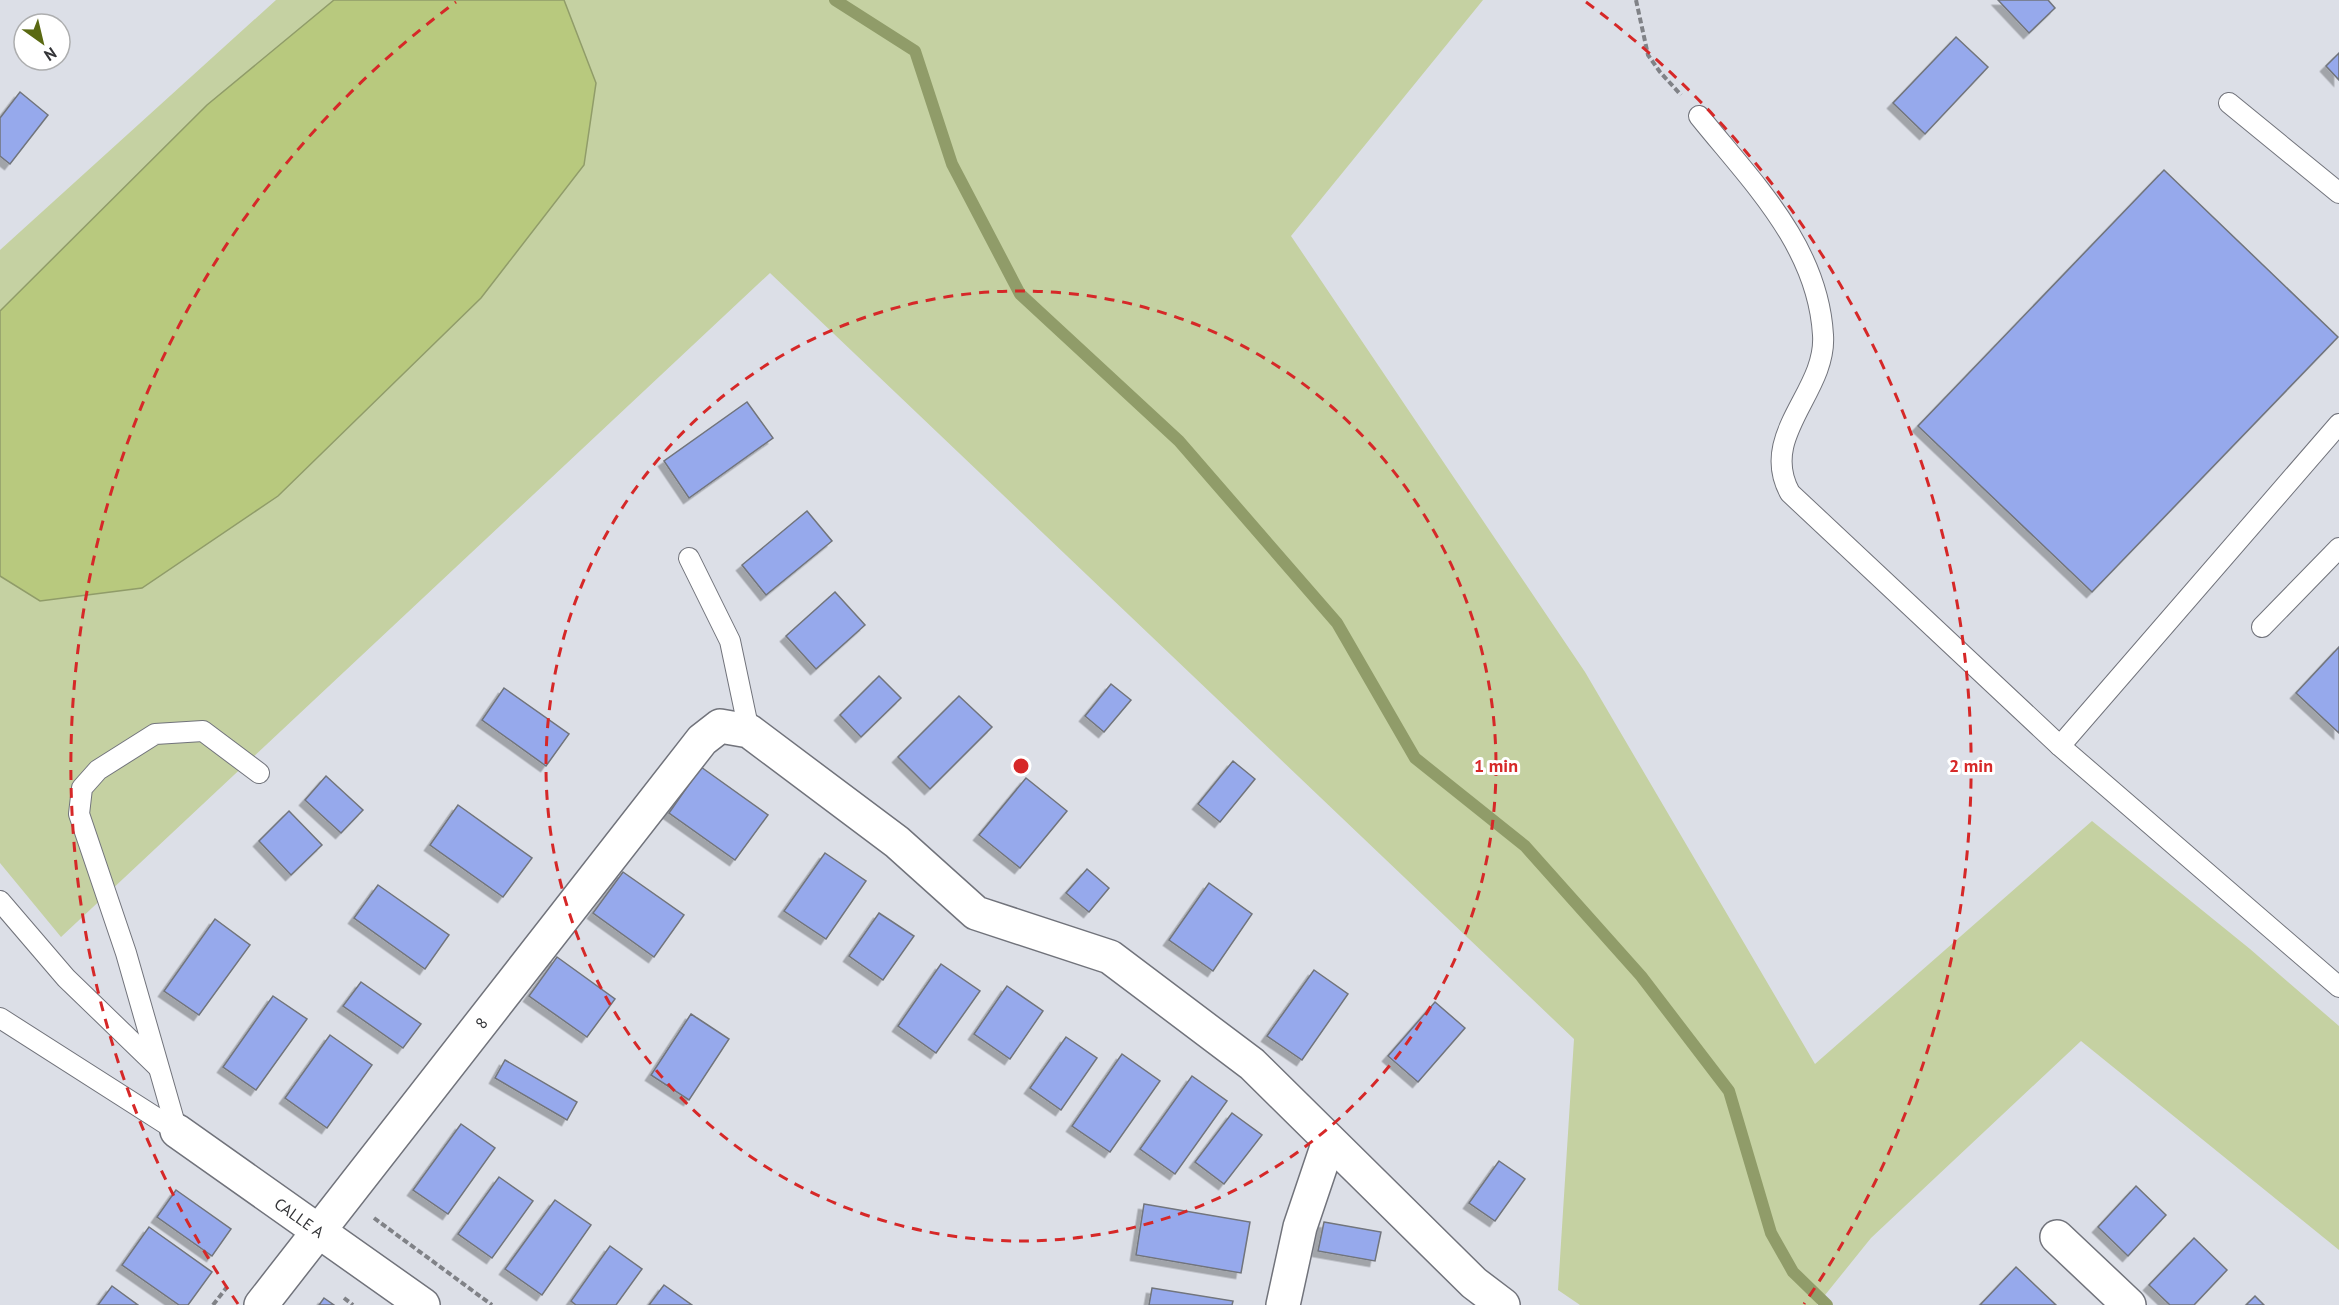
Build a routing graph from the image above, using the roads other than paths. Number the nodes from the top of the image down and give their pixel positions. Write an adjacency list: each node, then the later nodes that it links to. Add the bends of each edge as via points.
1 (2229, 103): 3 (lane)
2 (1699, 116): 9 (lane, via 1792,234 1812,277 1824,337 1819,363 1782,446 1781,472 1790,493)
3 (2339, 193)
4 (2339, 424): 9 (lane)
5 (2339, 548): 7 (lane)
6 (689, 558): 8 (lane, via 730,641)
7 (2262, 627)
8 (748, 731): 16 (street, via 897,842 976,913 1110,957 1251,1064); 17 (street, 8, via 720,726 702,740)
9 (2060, 746): 12 (lane)
10 (259, 773): 14 (lane, via 203,732 155,734 98,770 82,788 79,814 126,953)
11 (0, 901): 14 (lane, via 66,978)
12 (2339, 987)
13 (0, 1018): 15 (lane)
14 (157, 1066): 15 (lane)
15 (177, 1131): 17 (street, CALLE A)
16 (1329, 1141): 21 (street, via 1300,1227); 22 (street, via 1474,1283)
17 (318, 1230): 19 (street, 8); 20 (street, CALLE A)
18 (2057, 1238): 23 (street)
19 (261, 1305)
20 (423, 1305)
21 (1283, 1305)
22 (1503, 1305)
23 (2129, 1305)

